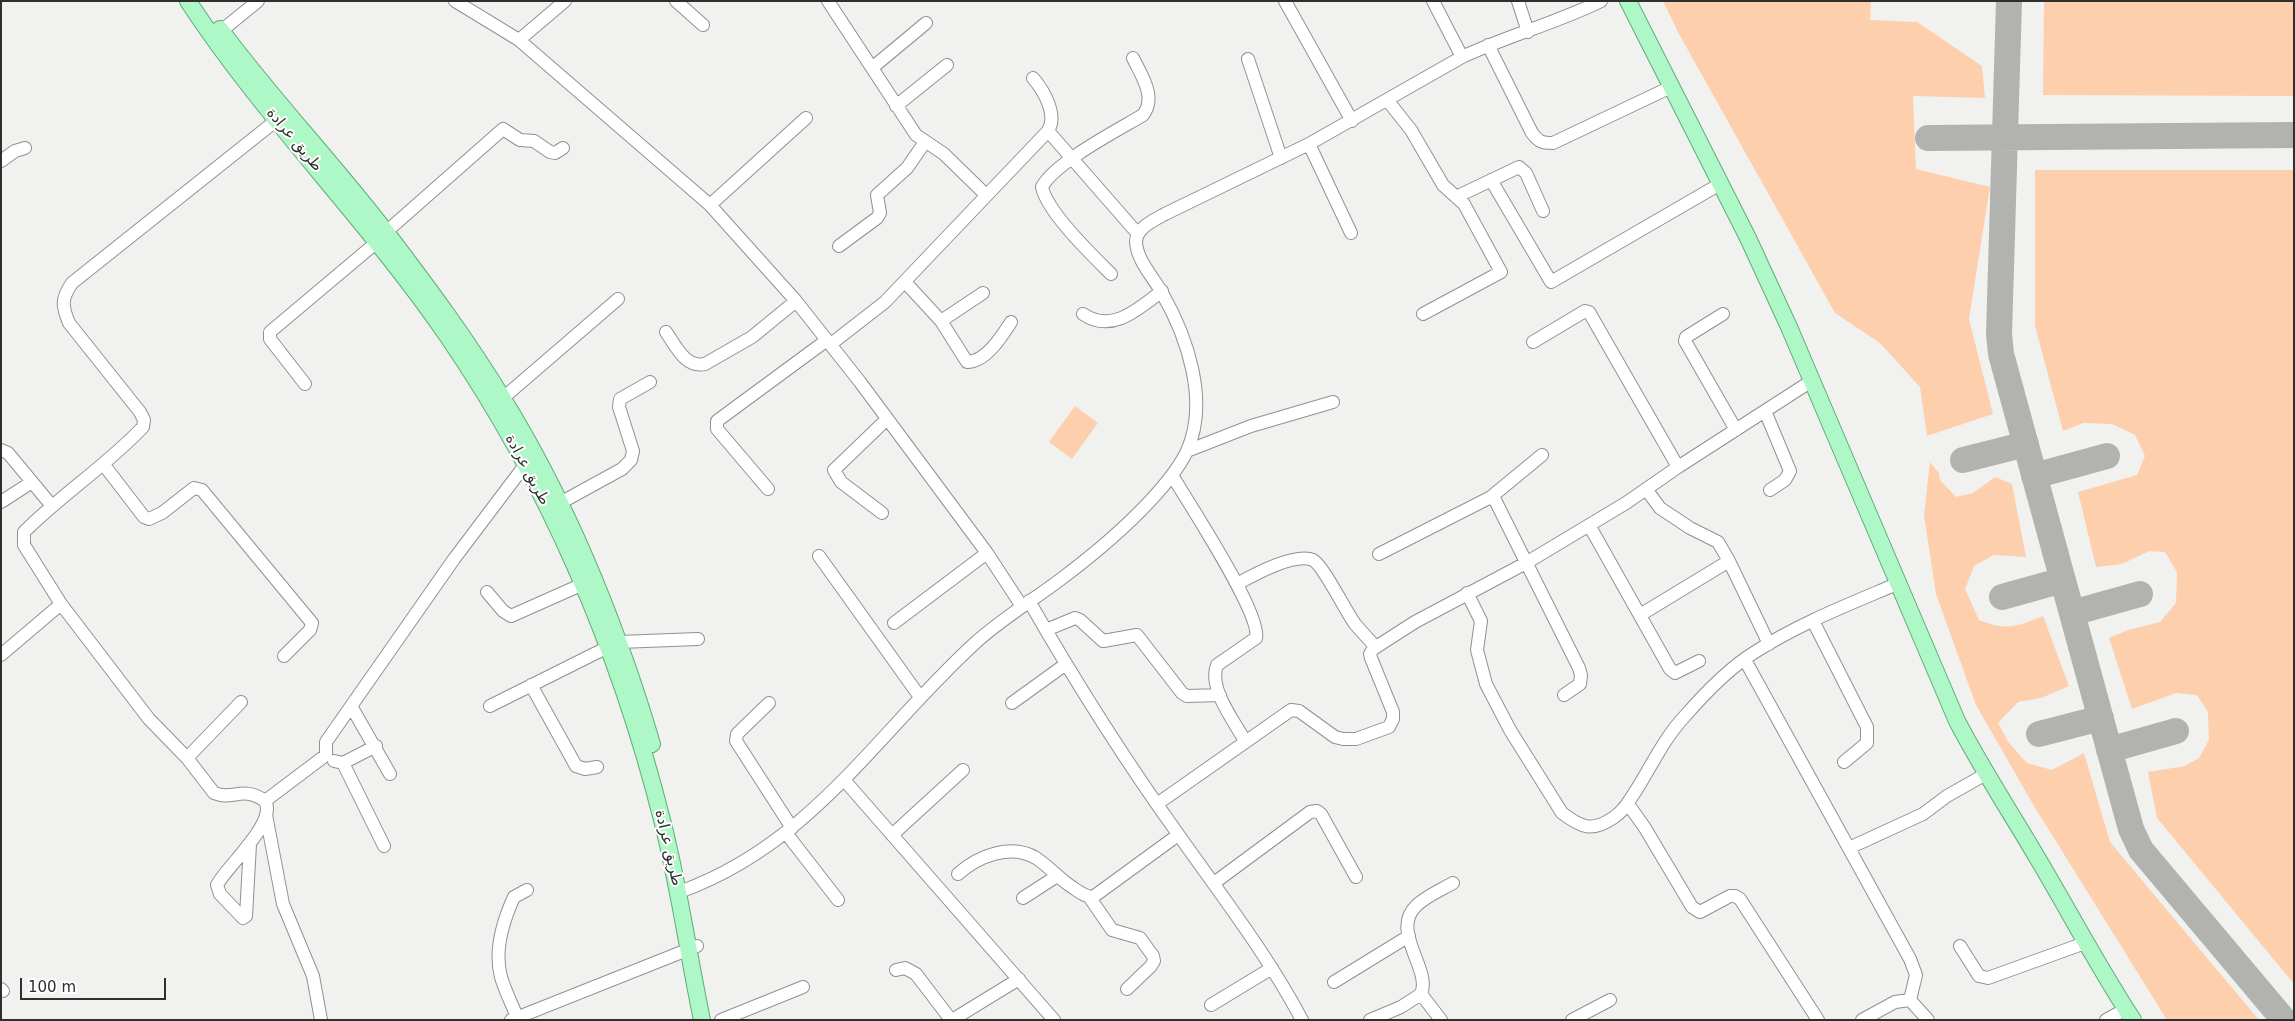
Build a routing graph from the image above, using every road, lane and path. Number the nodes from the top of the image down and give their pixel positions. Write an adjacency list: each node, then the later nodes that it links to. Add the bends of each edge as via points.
1 (188, 1): 29 (main road, طريق عرادة, via 213,38)
2 (201, 1): 16 (main road, طريق عرادة)
3 (258, 1): 16 (street)
4 (456, 1): 18 (street)
5 (565, 1): 18 (street)
6 (676, 1): 15 (street)
7 (828, 1): 24 (street)
8 (1285, 1): 31 (street)
9 (1433, 1): 20 (street)
10 (1518, 1): 17 (street)
11 (1601, 1): 13 (street)
12 (1628, 1): 26 (main road)
13 (1584, 6): 17 (street)
14 (926, 23): 24 (street)
15 (703, 25)
16 (221, 31): 29 (main road, طريق عرادة)
17 (1528, 32): 19 (street)
18 (519, 40): 44 (street)
19 (1488, 45): 20 (street); 26 (street, via 1532,133 1544,143 1553,143)
20 (1462, 57): 27 (street)
21 (1133, 58): 37 (street, via 1149,95 1148,109)
22 (1248, 59): 38 (street)
23 (948, 65): 28 (street)
24 (872, 68): 28 (street)
25 (1033, 78): 32 (street, via 1045,96 1051,119)
26 (1671, 87): 41 (main road)
27 (1388, 100): 31 (street); 43 (street, via 1411,130 1443,185)
28 (896, 106): 33 (street)
29 (282, 115): 48 (main road, طريق عرادة); 75 (street, via 72,283 65,293 63,308 69,323 144,420 143,427)
30 (806, 118): 44 (street)
31 (1352, 121): 34 (street)
32 (1048, 131): 37 (street); 42 (street)
33 (925, 142): 42 (street, via 944,154); 49 (street, via 907,168 877,196 880,213 877,218)
34 (1309, 144): 38 (street); 46 (street)
35 (25, 148): 39 (street)
36 (563, 148): 48 (street, via 550,152 534,141 520,140 503,129)
37 (1073, 158): 47 (street); 50 (street, via 1045,181 1042,187 1044,197)
38 (1281, 158): 47 (street, via 1165,214 1143,227)
39 (1, 160)
40 (1491, 180): 41 (street, via 1551,282); 43 (street); 45 (street, via 1513,169 1523,169)
41 (1720, 184): 64 (main road)
42 (986, 195): 51 (street)
43 (1456, 197): 57 (street, via 1464,204 1501,272)
44 (710, 205): 55 (street)
45 (1543, 211)
46 (1351, 233)
47 (1138, 234): 52 (street, via 1139,254)
48 (381, 237): 66 (street, via 270,332 270,339); 67 (main road, طريق عرادة, via 456,327); 76 (main road, طريق عرادة, via 492,406)
49 (839, 246)
50 (1111, 274)
51 (905, 282): 59 (street); 62 (street, via 885,302)
52 (1162, 291): 56 (street, via 1136,310 1113,321 1100,323); 73 (street, via 1181,330 1194,380 1196,425)
53 (983, 293): 59 (street)
54 (618, 299): 67 (street)
55 (796, 300): 61 (street, via 752,337 698,366 688,362); 62 (street)
56 (1083, 314)
57 (1423, 314)
58 (1724, 314): 71 (street, via 1686,337 1685,341)
59 (941, 321): 60 (street, via 965,360 970,362 996,343)
60 (1011, 322)
61 (666, 332)
62 (829, 342): 70 (street); 80 (street, via 716,421 717,429)
63 (1532, 342): 77 (street, via 1585,311 1589,312)
64 (1813, 380): 69 (street); 94 (main road)
65 (650, 382): 85 (street, via 620,399 619,407 633,451 631,460 622,469)
66 (305, 384)
67 (503, 398): 85 (main road, طريق عرادة)
68 (1333, 402): 73 (street, via 1251,426)
69 (1765, 411): 71 (street); 82 (street, via 1790,471 1785,480)
70 (887, 419): 87 (street, via 834,470 840,482); 89 (street)
71 (1736, 430): 77 (street)
72 (1, 450): 79 (street, via 8,453)
73 (1187, 451): 78 (street)
74 (1542, 455): 83 (street)
75 (104, 465): 86 (street); 110 (street, via 144,517 149,519 194,488 202,490 312,623 310,630)
76 (525, 465): 95 (main road, طريق عرادة); 121 (street, via 454,559)
77 (1678, 466): 81 (street)
78 (1172, 475): 96 (street); 99 (street, via 1118,534)
79 (32, 482): 84 (street); 86 (street)
80 (768, 489)
81 (1646, 490): 88 (street); 92 (street, via 1660,508 1718,542)
82 (1770, 490)
83 (1491, 496): 90 (street); 93 (street)
84 (1, 502)
85 (560, 503): 106 (main road, طريق عرادة, via 586,560)
86 (52, 506): 100 (street, via 24,532 23,538 24,545)
87 (882, 513)
88 (1589, 525): 93 (street); 101 (street)
89 (987, 553): 99 (street); 103 (street)
90 (1379, 554)
91 (819, 556): 117 (street)
92 (1728, 560): 101 (street); 107 (street)
93 (1526, 563): 98 (street); 116 (street, via 1581,675 1580,684)
94 (1899, 583): 102 (street); 132 (main road, via 1957,721)
95 (583, 584): 97 (street, via 512,616 503,612); 106 (main road, طريق عرادة)
96 (1237, 584): 108 (street, via 1284,563 1313,560 1354,623); 115 (street, via 1257,632 1256,638 1217,665 1214,680)
97 (487, 592)
98 (1467, 593): 108 (street); 136 (street, via 1481,622 1477,650 1486,684 1562,814 1574,823 1591,828 1614,818)
99 (1025, 603): 104 (street); 117 (street, via 973,645)
100 (61, 604): 109 (street); 126 (street, via 149,719)
101 (1640, 615): 112 (street, via 1674,672)
102 (1813, 621): 107 (street); 128 (street, via 1867,727 1867,742)
103 (894, 623)
104 (1046, 630): 113 (street); 115 (street, via 1076,618 1103,640 1137,635 1182,693 1188,696)
105 (698, 639): 106 (street)
106 (614, 644): 114 (street); 150 (main road, طريق عرادة, via 640,703 666,795)
107 (1769, 644): 111 (street)
108 (1376, 647): 123 (street, via 1370,654 1393,712 1389,727 1356,739 1343,739 1295,710)
109 (1, 655)
110 (284, 656)
111 (1745, 660): 136 (street, via 1684,717 1661,748); 143 (street)
112 (1699, 661)
113 (1066, 664): 120 (street); 135 (street)
114 (531, 685): 122 (street); 129 (street, via 576,766 585,769)
115 (1220, 695): 123 (street)
116 (1564, 695)
117 (920, 697): 133 (street)
118 (240, 702): 126 (street)
119 (769, 702): 138 (street, via 737,734 736,741)
120 (1012, 703)
121 (351, 706): 124 (street); 125 (street, via 326,742)
122 (490, 706)
123 (1245, 741): 135 (street)
124 (376, 746): 127 (street); 131 (street)
125 (326, 755): 127 (street); 134 (street)
126 (187, 758): 134 (street, via 214,793 220,796 244,792)
127 (342, 762): 142 (street)
128 (1844, 762)
129 (597, 767)
130 (963, 770): 139 (street)
131 (390, 774)
132 (1986, 774): 143 (street, via 1923,814); 155 (main road)
133 (845, 781): 138 (street); 139 (street)
134 (265, 801): 137 (street)
135 (1157, 804): 140 (street)
136 (1628, 804): 180 (street, via 1692,908 1700,912 1730,896 1740,899)
137 (266, 815): 141 (street); 170 (street, via 283,904 313,976)
138 (789, 831): 150 (street, via 759,853); 153 (street)
139 (892, 835): 160 (street)
140 (1178, 835): 147 (street); 152 (street)
141 (250, 844): 141 (street, via 217,884 220,894 242,918 246,916)
142 (384, 846)
143 (1849, 848): 166 (street, via 1910,959 1916,974)
144 (958, 874): 145 (street, via 993,854 1017,851 1036,858)
145 (1057, 876): 151 (street); 152 (street)
146 (1356, 877): 147 (street, via 1317,811 1310,812)
147 (1214, 883): 158 (street)
148 (1452, 883): 154 (street, via 1417,905 1409,919)
149 (527, 890): 169 (street, via 514,897 499,949 502,978)
150 (682, 891): 157 (main road, طريق عرادة)
151 (1023, 898)
152 (1090, 898): 163 (street, via 1112,930 1140,938 1154,956 1151,966)
153 (838, 900)
154 (1409, 936): 161 (street); 164 (street, via 1424,984)
155 (2085, 943): 156 (street, via 1988,978 1979,976); 168 (main road)
156 (1960, 946)
157 (692, 948): 169 (street); 171 (main road, طريق عرادة); 172 (main road, طريق عرادة)
158 (1272, 968): 167 (street); 176 (street)
159 (896, 970): 174 (street, via 905,968 916,974)
160 (1019, 979): 174 (street); 175 (street)
161 (1334, 982)
162 (803, 987): 173 (street)
163 (1127, 990)
164 (1421, 994): 177 (street); 178 (street)
165 (1610, 1000): 179 (street)
166 (1910, 1000): 181 (street, via 1895,1002); 182 (street)
167 (1211, 1005)
168 (2130, 1014): 183 (street)
169 (514, 1018)
170 (321, 1020)
171 (702, 1020)
172 (711, 1020)
173 (721, 1020)
174 (952, 1020)
175 (1054, 1020)
176 (1302, 1020)
177 (1370, 1020)
178 (1441, 1020)
179 (1572, 1020)
180 (1818, 1020)
181 (1862, 1020)
182 (1928, 1020)
183 (2106, 1020)

